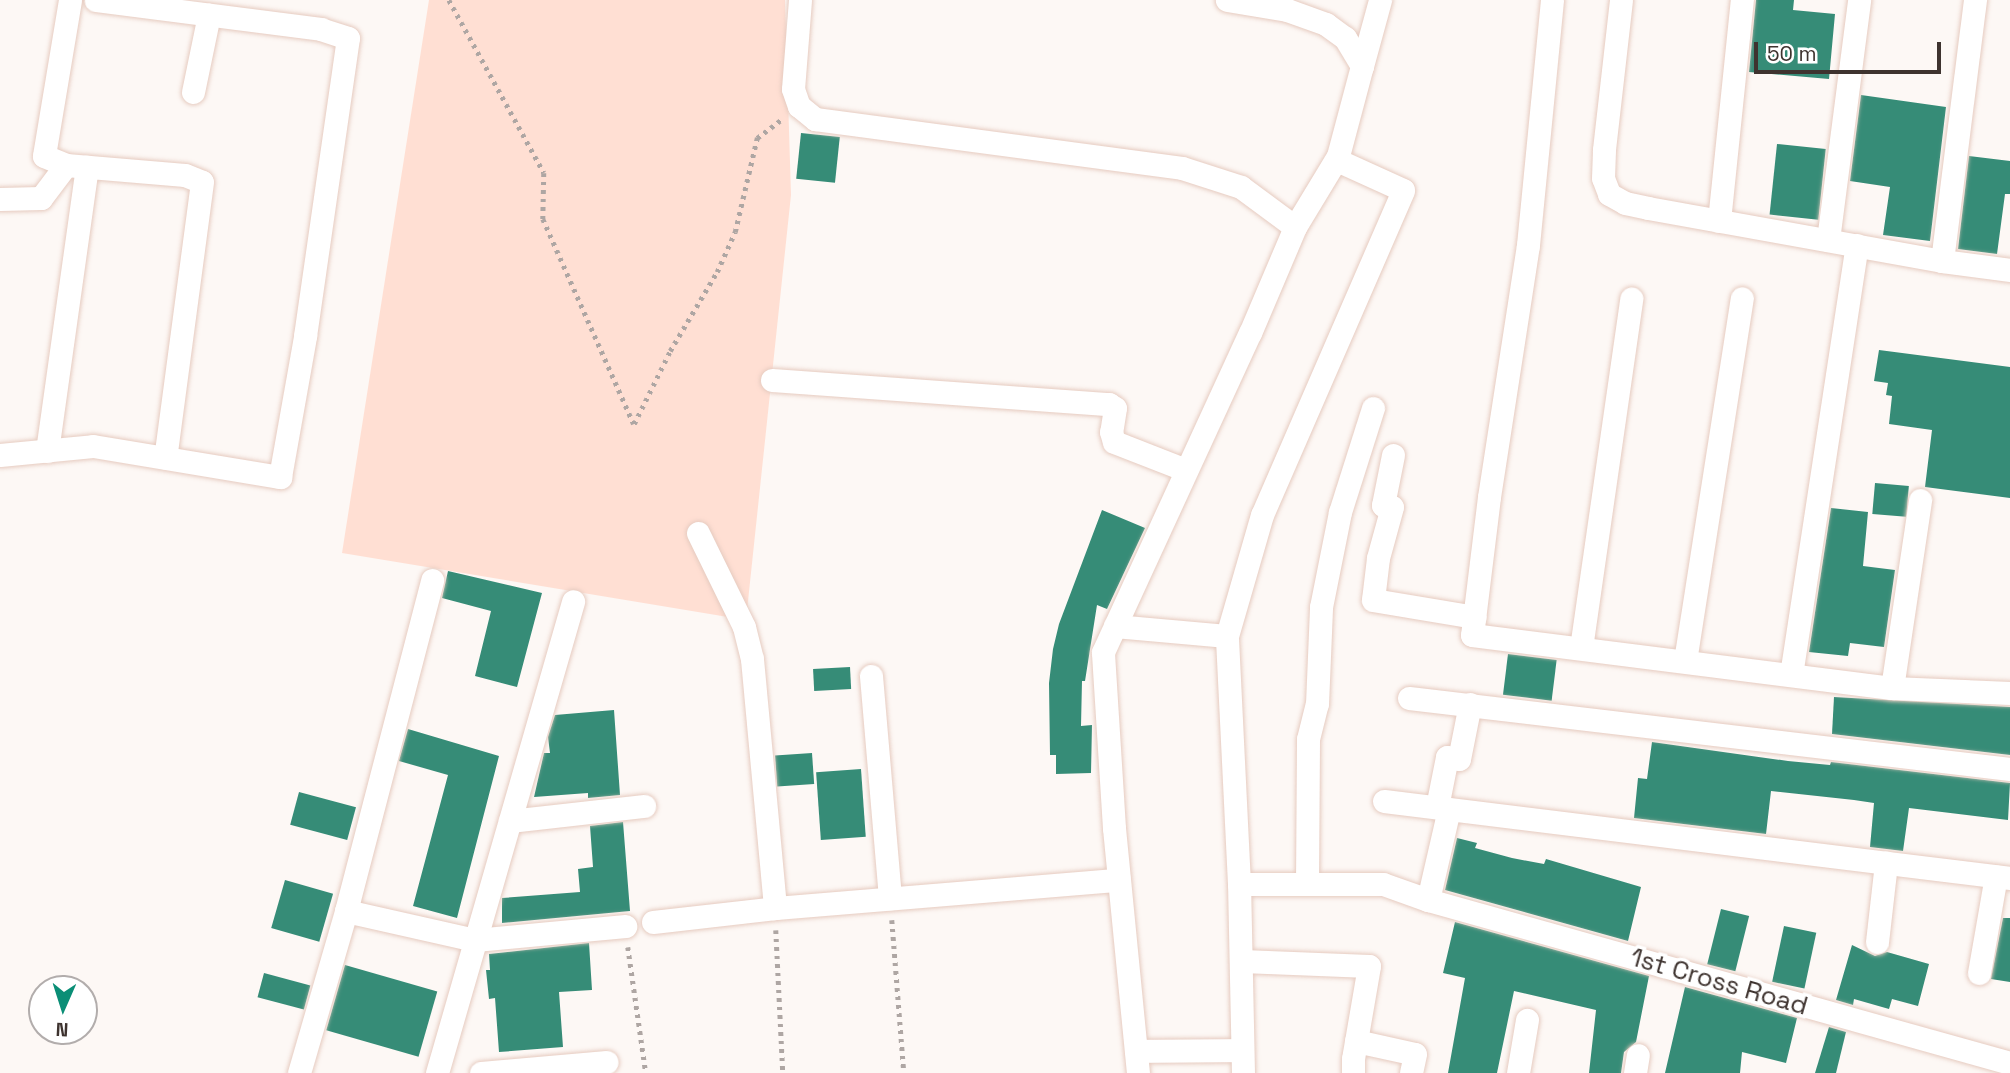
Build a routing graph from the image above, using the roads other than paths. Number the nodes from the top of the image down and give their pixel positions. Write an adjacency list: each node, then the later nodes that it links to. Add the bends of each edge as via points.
1 (69, 0): 15 (street, via 44,156)
2 (96, 0): 11 (street)
3 (800, 0): 18 (street, via 793,89 799,106 815,119 1182,168 1241,187)
4 (1227, 0): 12 (street, via 1287,10 1326,24 1345,38)
5 (1380, 0): 12 (street)
6 (1552, 0): 36 (street, via 1528,245)
7 (1621, 0): 17 (street, via 1602,178 1609,194 1625,203)
8 (1742, 0): 17 (street)
9 (1859, 0): 19 (street)
10 (1975, 0): 21 (street)
11 (209, 15): 13 (street); 30 (street, via 321,29 348,38 280,477)
12 (1362, 66): 14 (street)
13 (194, 92)
14 (1337, 160): 18 (street); 38 (street, via 1404,190 1262,515)
15 (77, 166): 16 (street, via 41,198); 27 (street); 30 (street, via 185,174 202,182)
16 (0, 200)
17 (1718, 221): 19 (street)
18 (1296, 226): 31 (street)
19 (1828, 240): 20 (street)
20 (1857, 245): 21 (street); 41 (street)
21 (1941, 261): 22 (street)
22 (2010, 270)
23 (1742, 298): 40 (street)
24 (1631, 299): 39 (street)
25 (772, 380): 31 (street, via 1109,404 1115,408 1114,442)
26 (1373, 408): 56 (street, via 1340,512 1321,607 1317,704 1308,739)
27 (47, 451): 28 (street); 30 (street, via 93,446)
28 (0, 454)
29 (1393, 455): 36 (street, via 1382,505 1392,507 1378,558 1373,600)
30 (165, 458)
31 (1186, 470): 37 (street)
32 (1920, 500): 43 (street)
33 (698, 533): 59 (street, via 744,627 752,659)
34 (432, 580): 60 (street)
35 (573, 601): 51 (street)
36 (1475, 617): 39 (street, via 1472,635)
37 (1115, 626): 38 (street); 54 (street, via 1103,652)
38 (1227, 636): 55 (street)
39 (1581, 648): 40 (street)
40 (1685, 661): 41 (street)
41 (1791, 675): 43 (street)
42 (871, 676): 57 (street)
43 (1892, 688): 44 (street)
44 (2010, 692)
45 (1409, 698): 46 (street)
46 (1470, 704): 47 (street); 50 (street, via 1459,759 1447,757)
47 (2010, 769)
48 (1384, 802): 50 (street)
49 (644, 806): 51 (street)
50 (1443, 808): 52 (street); 58 (street)
51 (510, 821): 63 (street)
52 (1886, 863): 53 (street); 64 (street)
53 (2003, 877): 66 (street)
54 (1119, 880): 57 (street); 71 (street)
55 (1239, 884): 56 (street, 1st Cross Road); 65 (street)
56 (1307, 884): 58 (street, 1st Cross Road, via 1383,884)
57 (890, 898): 59 (street)
58 (1428, 900): 72 (street, 1st Cross Road)
59 (775, 908): 61 (street)
60 (346, 911): 63 (street); 73 (street)
61 (653, 922)
62 (625, 926): 63 (street)
63 (475, 940): 74 (street)
64 (1877, 942)
65 (1242, 961): 68 (street, via 1369,966); 69 (street)
66 (1979, 973)
67 (1527, 1020): 79 (street)
68 (1356, 1041): 77 (street); 78 (street, via 1415,1054)
69 (1242, 1050): 71 (street); 76 (street)
70 (607, 1062): 75 (street)
71 (1137, 1062)
72 (2010, 1063)
73 (299, 1073)
74 (437, 1073)
75 (481, 1073)
76 (1243, 1073)
77 (1353, 1073)
78 (1411, 1073)
79 (1518, 1073)

